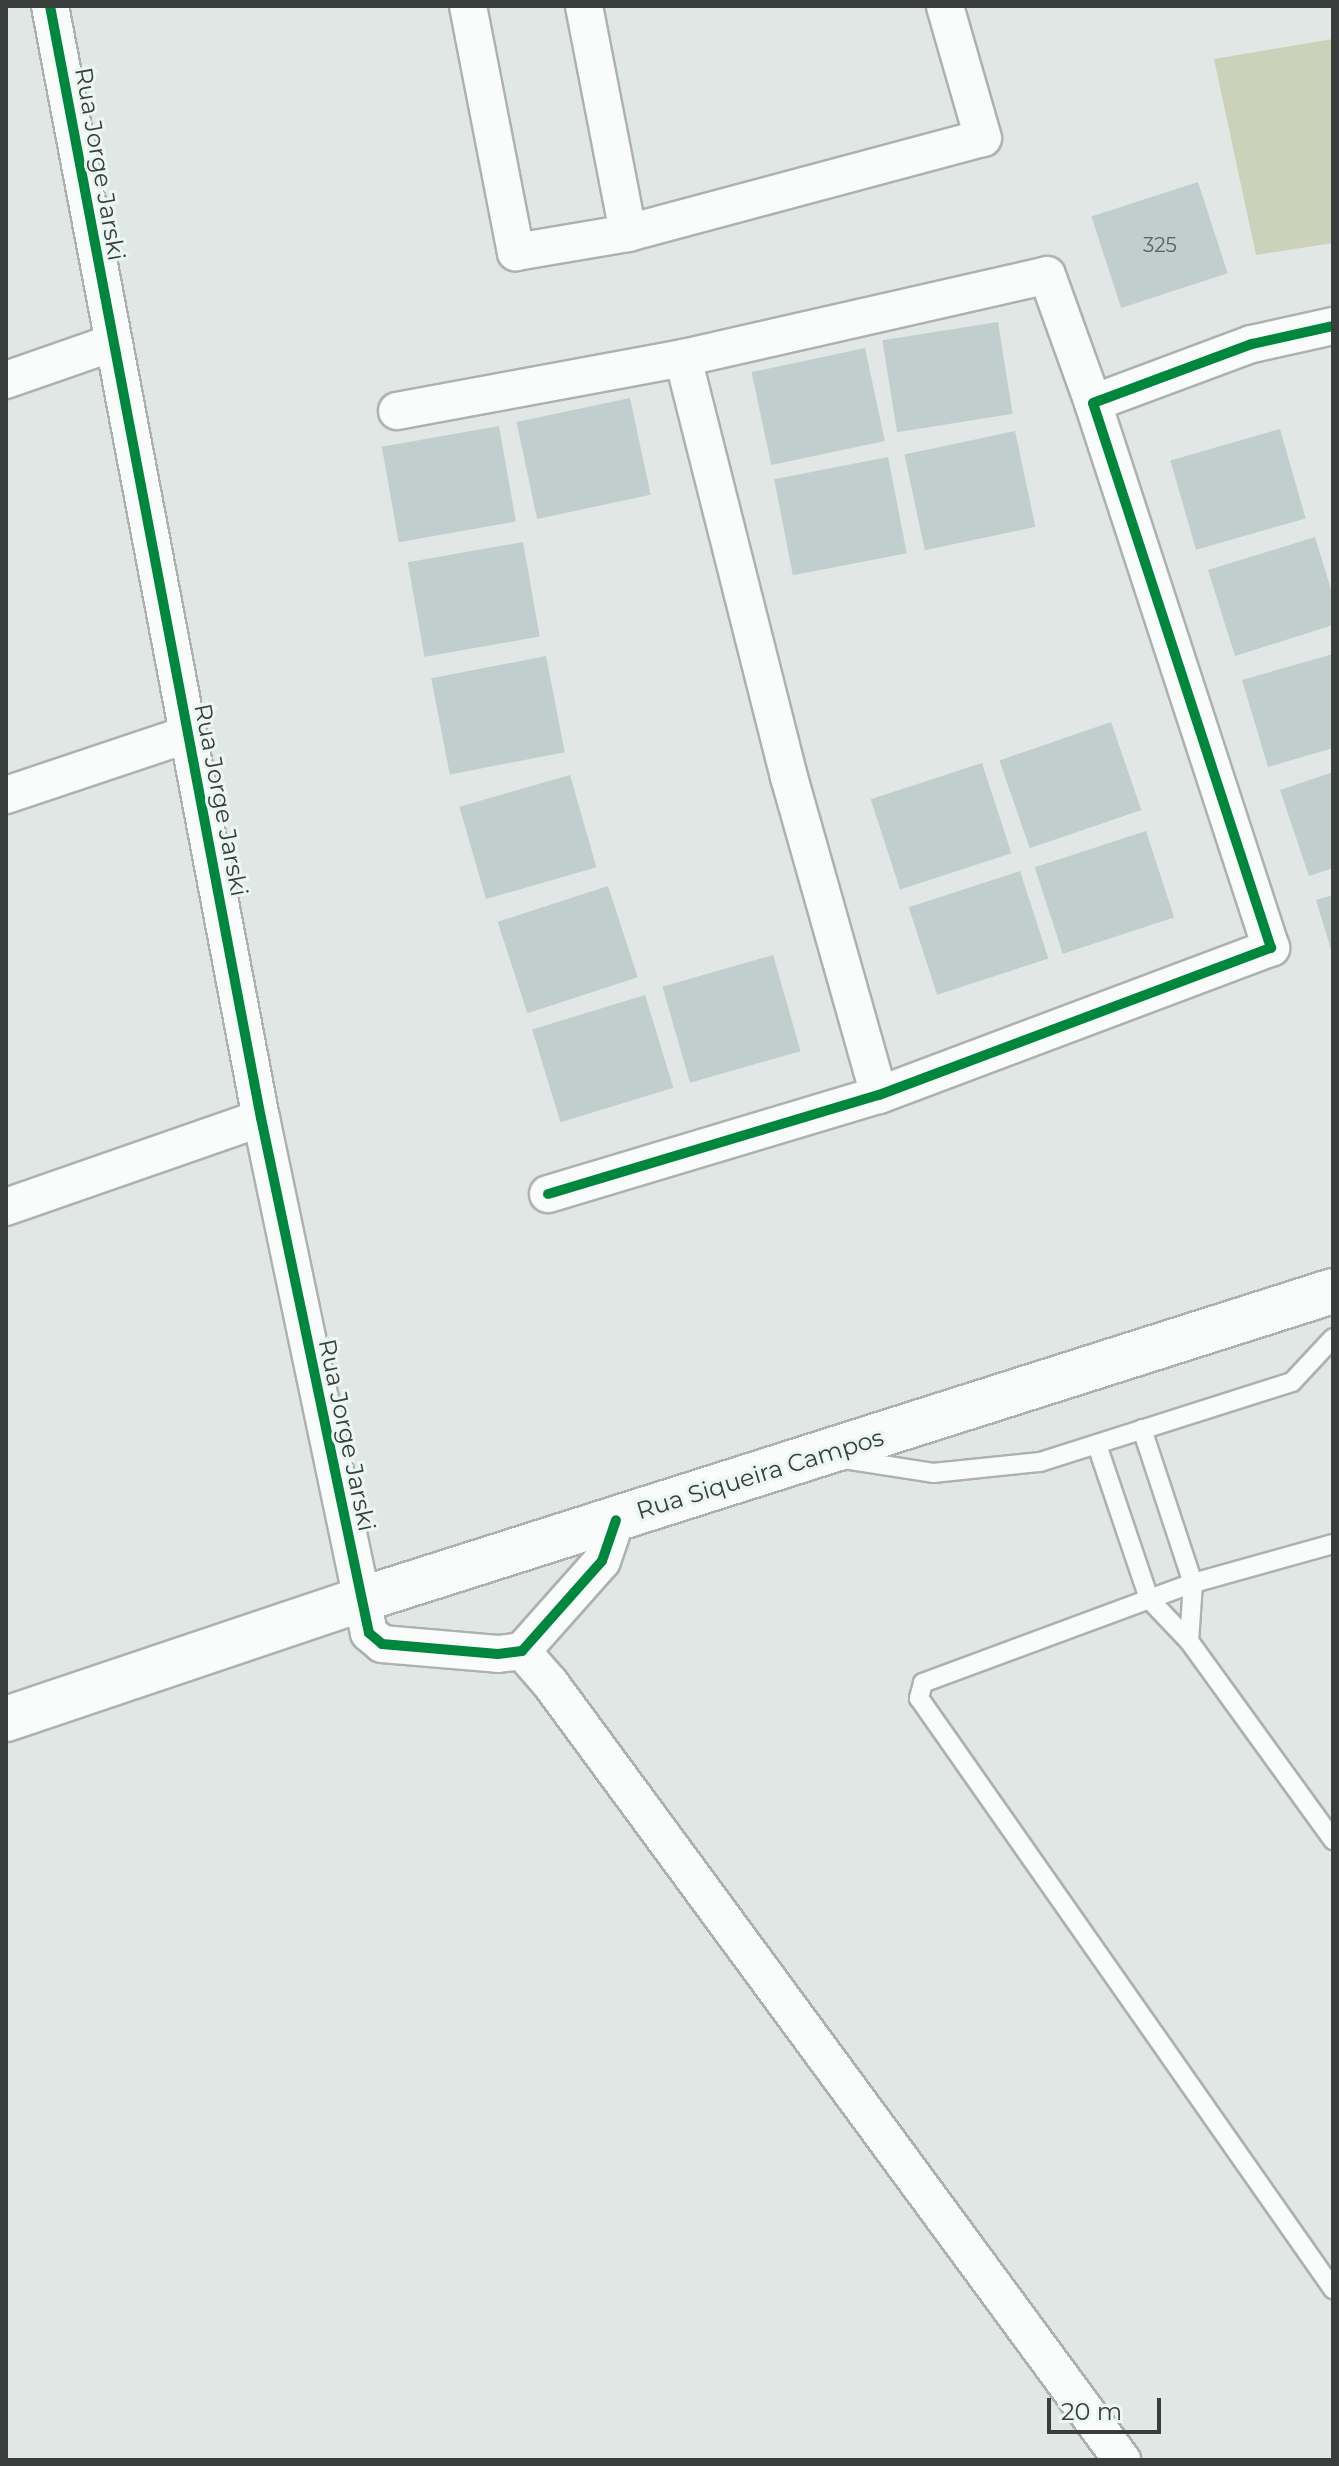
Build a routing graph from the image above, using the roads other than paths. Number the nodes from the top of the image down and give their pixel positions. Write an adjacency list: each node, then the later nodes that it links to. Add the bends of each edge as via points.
1 (50, 6): 7 (street, Rua Jorge Jarski)
2 (468, 6): 5 (street, via 516,252)
3 (584, 6): 5 (street)
4 (945, 6): 5 (street, via 983,138)
5 (628, 233)
6 (1333, 326): 10 (street, via 1252,344)
7 (112, 343): 9 (street); 12 (street, Rua Jorge Jarski)
8 (683, 358): 10 (street, via 1047,275); 11 (street); 14 (street, via 789,777)
9 (6, 380)
10 (1093, 403): 14 (street, via 1271,948)
11 (397, 411)
12 (188, 734): 13 (street); 15 (street, Rua Jorge Jarski)
13 (6, 795)
14 (879, 1095): 16 (street)
15 (261, 1118): 17 (street); 27 (street, Rua Jorge Jarski)
16 (548, 1194)
17 (6, 1207)
18 (1333, 1291): 22 (main road, Rua Siqueira Campos)
19 (1333, 1338): 20 (lane, via 1292,1382)
20 (1142, 1429): 21 (lane); 25 (lane)
21 (1097, 1445): 22 (lane, via 1040,1462 933,1473); 26 (lane)
22 (821, 1456): 23 (main road, Rua Siqueira Campos)
23 (616, 1520): 27 (main road, Rua Siqueira Campos); 29 (street, via 602,1561)
24 (1333, 1544): 25 (lane)
25 (1193, 1583): 26 (lane); 28 (lane)
26 (1149, 1599): 28 (lane); 32 (lane, via 923,1683 919,1698)
27 (360, 1600): 29 (street, Rua Jorge Jarski, via 369,1633 382,1644 498,1654); 30 (main road, Rua Siqueira Campos)
28 (1189, 1641): 31 (lane)
29 (522, 1651): 33 (street)
30 (6, 1719)
31 (1333, 1840)
32 (1333, 2289)
33 (1122, 2460)

